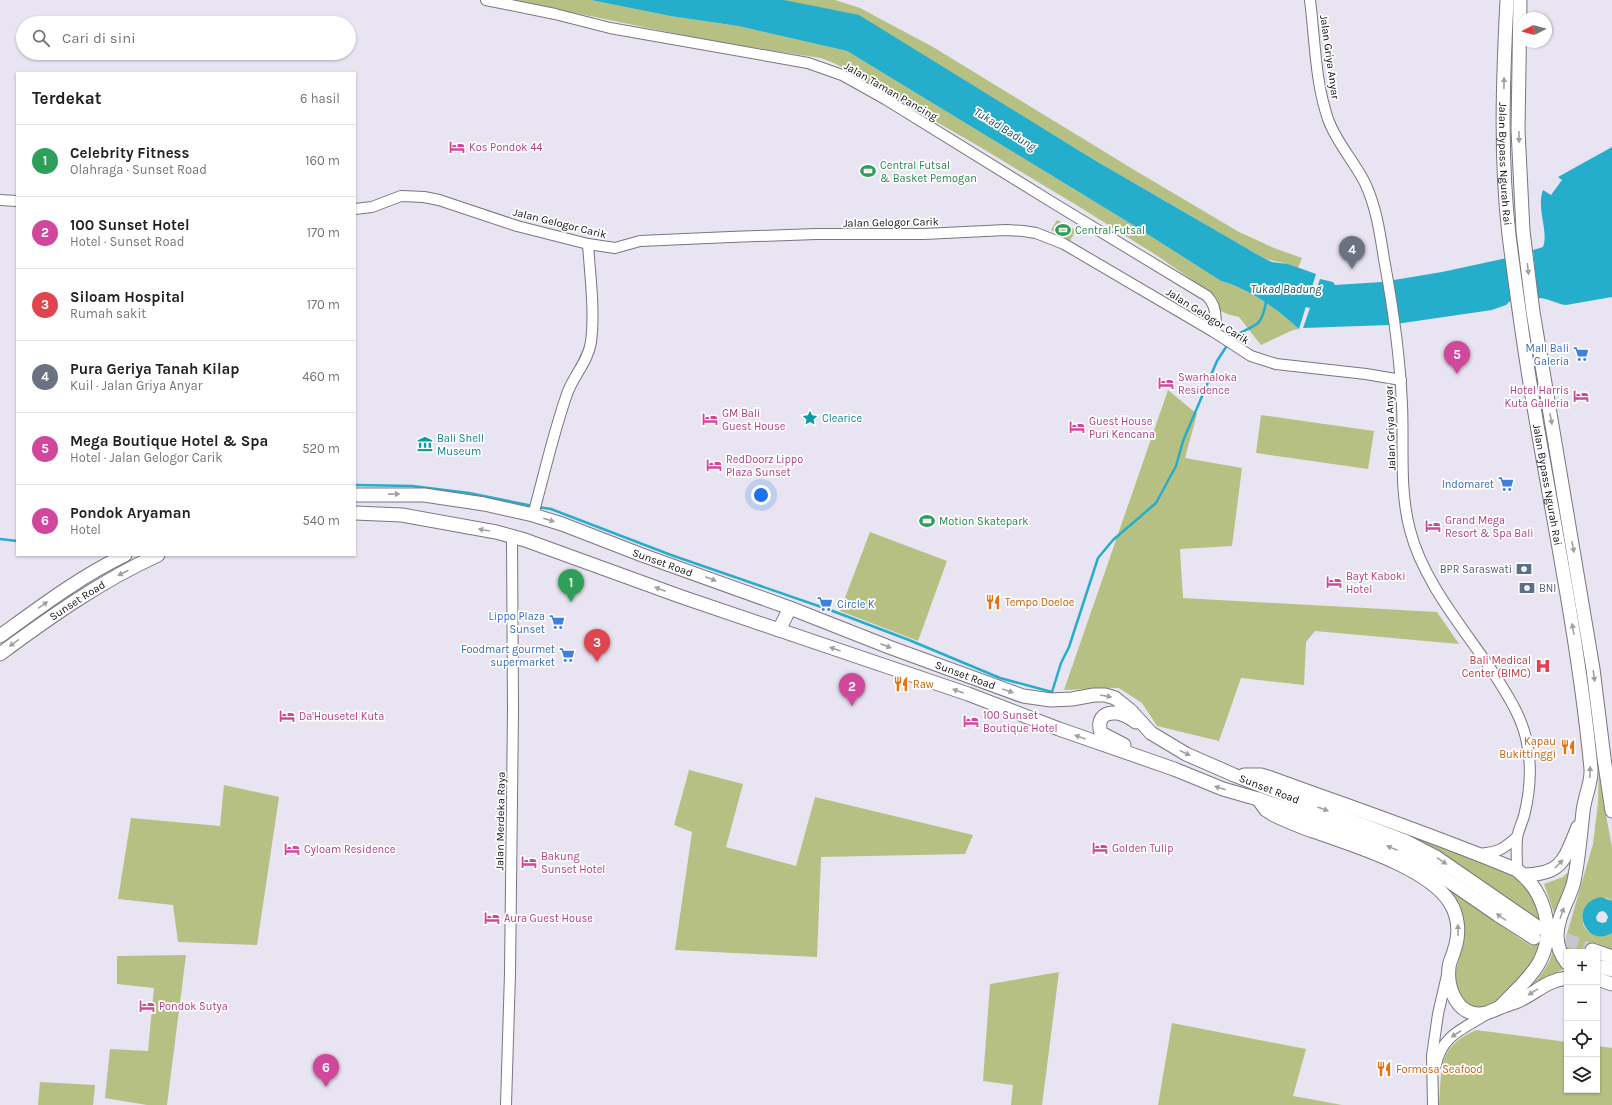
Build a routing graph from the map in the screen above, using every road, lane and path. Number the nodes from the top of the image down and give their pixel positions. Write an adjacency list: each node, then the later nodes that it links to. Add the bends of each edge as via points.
1 (486, 0): 10 (street, Jalan Taman Pancing, via 610,28 808,63 842,76 1207,296 1216,312)
2 (1310, 0): 11 (street, Jalan Griya Anyar, via 1319,78 1328,118 1364,182 1374,208 1388,278)
3 (1506, 0): 9 (highway, Jalan Bypass Ngurah Rai, one-way to 3, via 1509,234 1503,130)
4 (1520, 0): 9 (highway, Jalan Bypass Ngurah Rai, one-way to 9, via 1518,130)
5 (0, 200): 6 (street)
6 (16, 201)
7 (356, 209): 8 (street, Jalan Gelogor Carik, via 372,207 401,196 424,197 517,226)
8 (588, 244): 10 (street, Jalan Gelogor Carik, via 616,248 640,241 730,237 1022,231 1036,233 1064,244); 14 (street, via 592,309 591,342 582,367 567,394)
9 (1527, 313): 26 (highway, Jalan Bypass Ngurah Rai, one-way to 9, via 1591,773 1579,667 1536,423); 27 (highway, Jalan Bypass Ngurah Rai, one-way to 27, via 1581,592)
10 (1214, 332): 11 (street, Jalan Gelogor Carik, via 1247,354 1265,361)
11 (1401, 380): 28 (street, Jalan Griya Anyar, via 1405,503 1410,530 1420,559 1424,569 1508,697 1527,740 1530,761 1528,790 1524,816)
12 (356, 495): 14 (highway, Sunset Road, one-way to 14, via 424,495)
13 (356, 513): 15 (highway, Sunset Road, one-way to 13, via 402,515)
14 (533, 515): 18 (highway, Sunset Road, one-way to 18)
15 (512, 537): 19 (highway, Sunset Road, one-way to 15); 40 (street, Jalan Merdeka Raya, via 513,711)
16 (123, 556): 20 (highway, Sunset Road, one-way to 16, via 59,594)
17 (156, 556): 21 (highway, Sunset Road, one-way to 21, via 62,609)
18 (790, 608): 19 (highway); 22 (highway, Sunset Road, one-way to 22, via 889,648 1023,696 1051,700 1094,694 1115,698)
19 (779, 630): 23 (highway, Sunset Road, one-way to 19, via 900,670)
20 (0, 636)
21 (0, 654)
22 (1151, 733): 23 (highway, via 1116,712 1102,716 1100,721 1101,733); 24 (highway, Sunset Road, one-way to 24, via 1186,754)
23 (1157, 764): 25 (highway, Sunset Road, one-way to 23, via 1222,789)
24 (1234, 775): 25 (highway, Sunset Road, one-way to 25, via 1422,849 1453,868 1537,933 1498,915 1405,853); 29 (highway, via 1271,778)
25 (1258, 799): 35 (highway, one-way to 25, via 1457,943 1456,917 1448,900 1434,886 1382,857 1274,815 1266,810)
26 (1583, 810): 30 (highway, one-way to 26, via 1535,875 1549,872 1560,864); 33 (highway, Jalan Bypass Ngurah Rai, one-way to 26, via 1559,948 1558,926 1572,885 1580,850)
27 (1612, 811)
28 (1517, 837): 29 (street, via 1499,851); 30 (street, Jalan Griya Anyar)
29 (1478, 854): 30 (highway)
30 (1520, 873): 38 (highway, via 1532,886 1544,907 1547,939 1540,962)
31 (1600, 953): 32 (highway)
32 (1612, 957)
33 (1564, 959)
34 (1600, 967): 36 (highway)
35 (1449, 968): 38 (highway, via 1451,991 1460,1005 1471,1013); 39 (street, via 1434,1037)
36 (1612, 970)
37 (1564, 979): 38 (highway, one-way to 38, via 1552,981 1518,1001)
38 (1494, 1010): 39 (street, one-way to 39, via 1445,1042 1438,1057)
39 (1433, 1079): 41 (street)
40 (506, 1105)
41 (1433, 1105)

